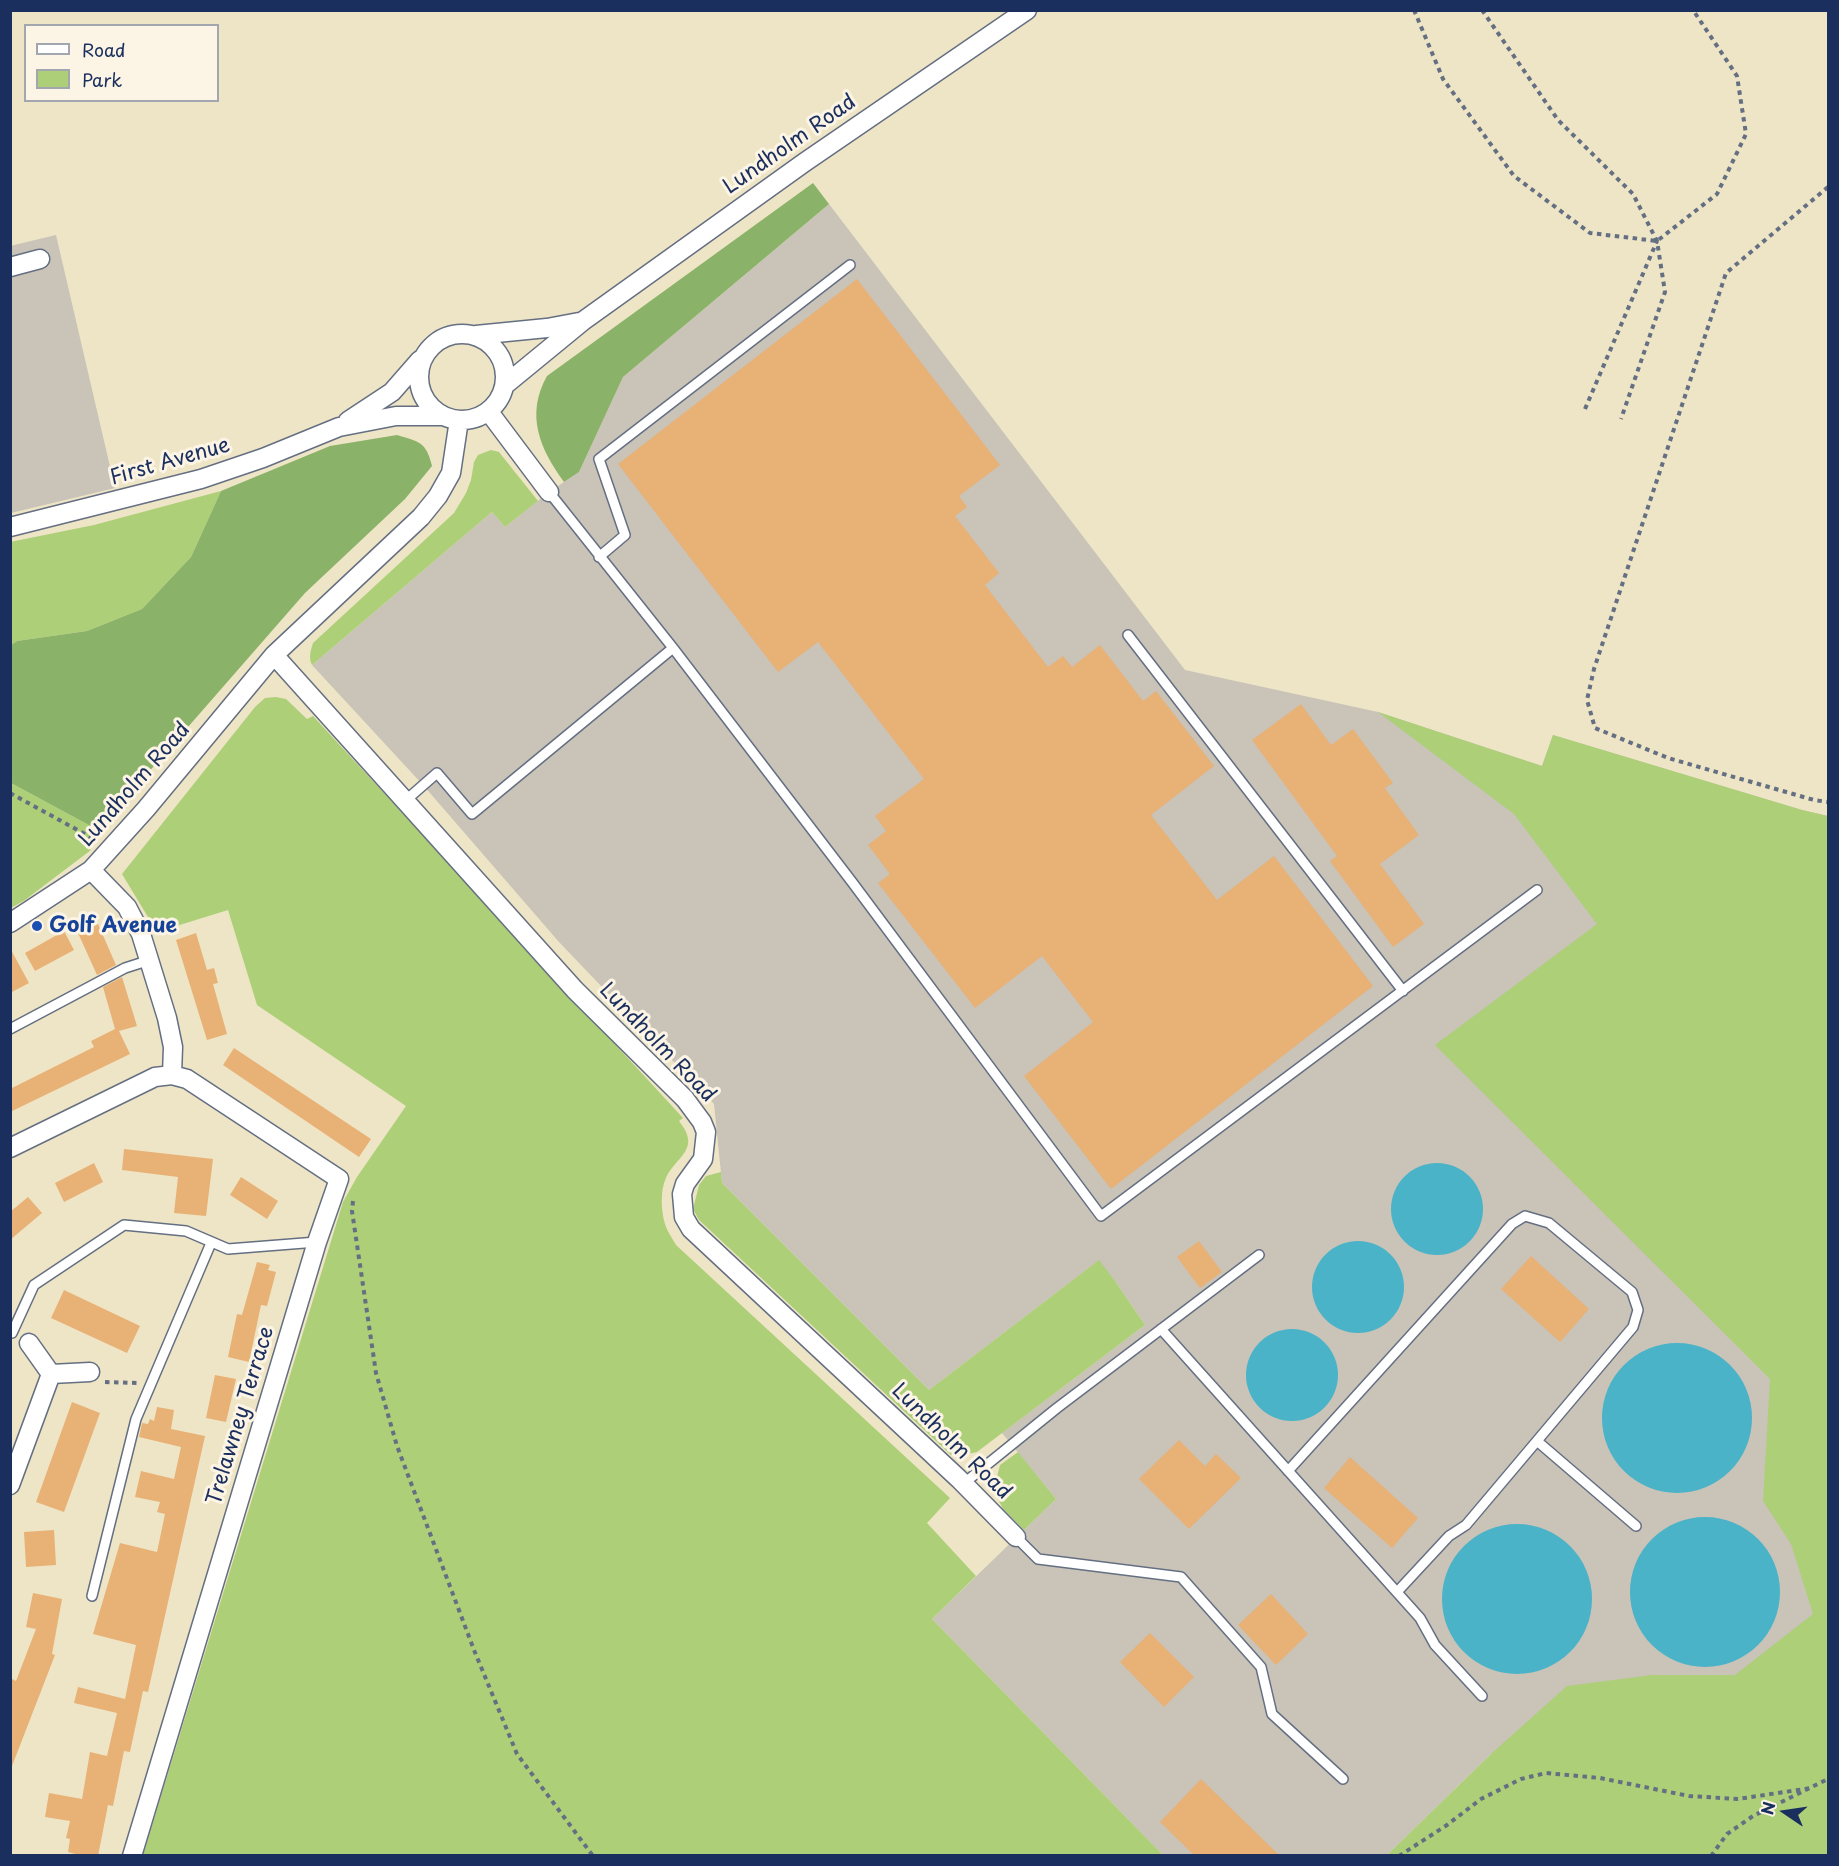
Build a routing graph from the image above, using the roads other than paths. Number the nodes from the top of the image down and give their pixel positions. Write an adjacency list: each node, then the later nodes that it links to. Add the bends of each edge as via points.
1 (1027, 10): 5 (street, Lundholm Road, via 804,162)
2 (40, 259): 4 (street)
3 (850, 265): 14 (lane, via 599,459 625,535)
4 (10, 267)
5 (583, 321): 6 (street, Lundholm Road); 8 (street, Lundholm Road)
6 (476, 335): 7 (street, Lundholm Road, via 445,336); 8 (street, via 489,342 502,357)
7 (423, 357): 10 (street, via 418,380 421,395 432,408); 11 (street, First Avenue, via 392,392)
8 (505, 386): 9 (street, Lundholm Road)
9 (489, 412): 10 (street, via 475,419); 12 (street)
10 (452, 418): 11 (street, First Avenue, via 396,416); 17 (street, Lundholm Road, via 451,473 438,496 421,517)
11 (339, 427): 13 (street, First Avenue, via 201,480)
12 (549, 492): 14 (lane)
13 (10, 527)
14 (599, 557): 16 (lane)
15 (1128, 635): 23 (lane)
16 (673, 648): 18 (lane, via 472,814 437,773); 23 (lane, via 1101,1216)
17 (274, 656): 18 (street, Lundholm Road); 19 (street, Lundholm Road)
18 (405, 801): 37 (street, Lundholm Road, via 575,990 702,1122 706,1132 704,1159 682,1194 684,1217 691,1228)
19 (91, 870): 21 (street, Lundholm Road); 22 (street, via 127,907)
20 (1537, 890): 23 (lane)
21 (10, 922)
22 (150, 960): 24 (lane, via 125,968); 25 (street, via 173,1047)
23 (1402, 991)
24 (10, 1029)
25 (172, 1075): 26 (street, via 155,1077); 27 (street, Trelawney Terrace, via 187,1079 339,1179)
26 (10, 1148)
27 (317, 1242): 28 (lane, via 228,1249); 45 (street, Trelawney Terrace)
28 (211, 1243): 31 (lane, via 186,1232 124,1225 34,1285); 42 (lane, via 136,1419)
29 (1259, 1255): 30 (lane)
30 (1161, 1329): 36 (lane); 37 (lane)
31 (12, 1333)
32 (29, 1343): 34 (street)
33 (90, 1372): 34 (street)
34 (51, 1374): 38 (street)
35 (1537, 1441): 36 (lane, via 1633,1327 1638,1310 1632,1292 1558,1230 1525,1216 1512,1224); 39 (lane); 41 (lane, via 1466,1525 1449,1536)
36 (1288, 1471): 41 (lane)
37 (963, 1484): 40 (street, Lundholm Road)
38 (10, 1485)
39 (1636, 1526)
40 (1016, 1537): 44 (lane, via 1038,1559 1181,1577 1261,1666 1272,1713)
41 (1396, 1592): 43 (lane, via 1420,1618 1435,1644)
42 (92, 1596)
43 (1482, 1696)
44 (1343, 1779)
45 (132, 1856)

